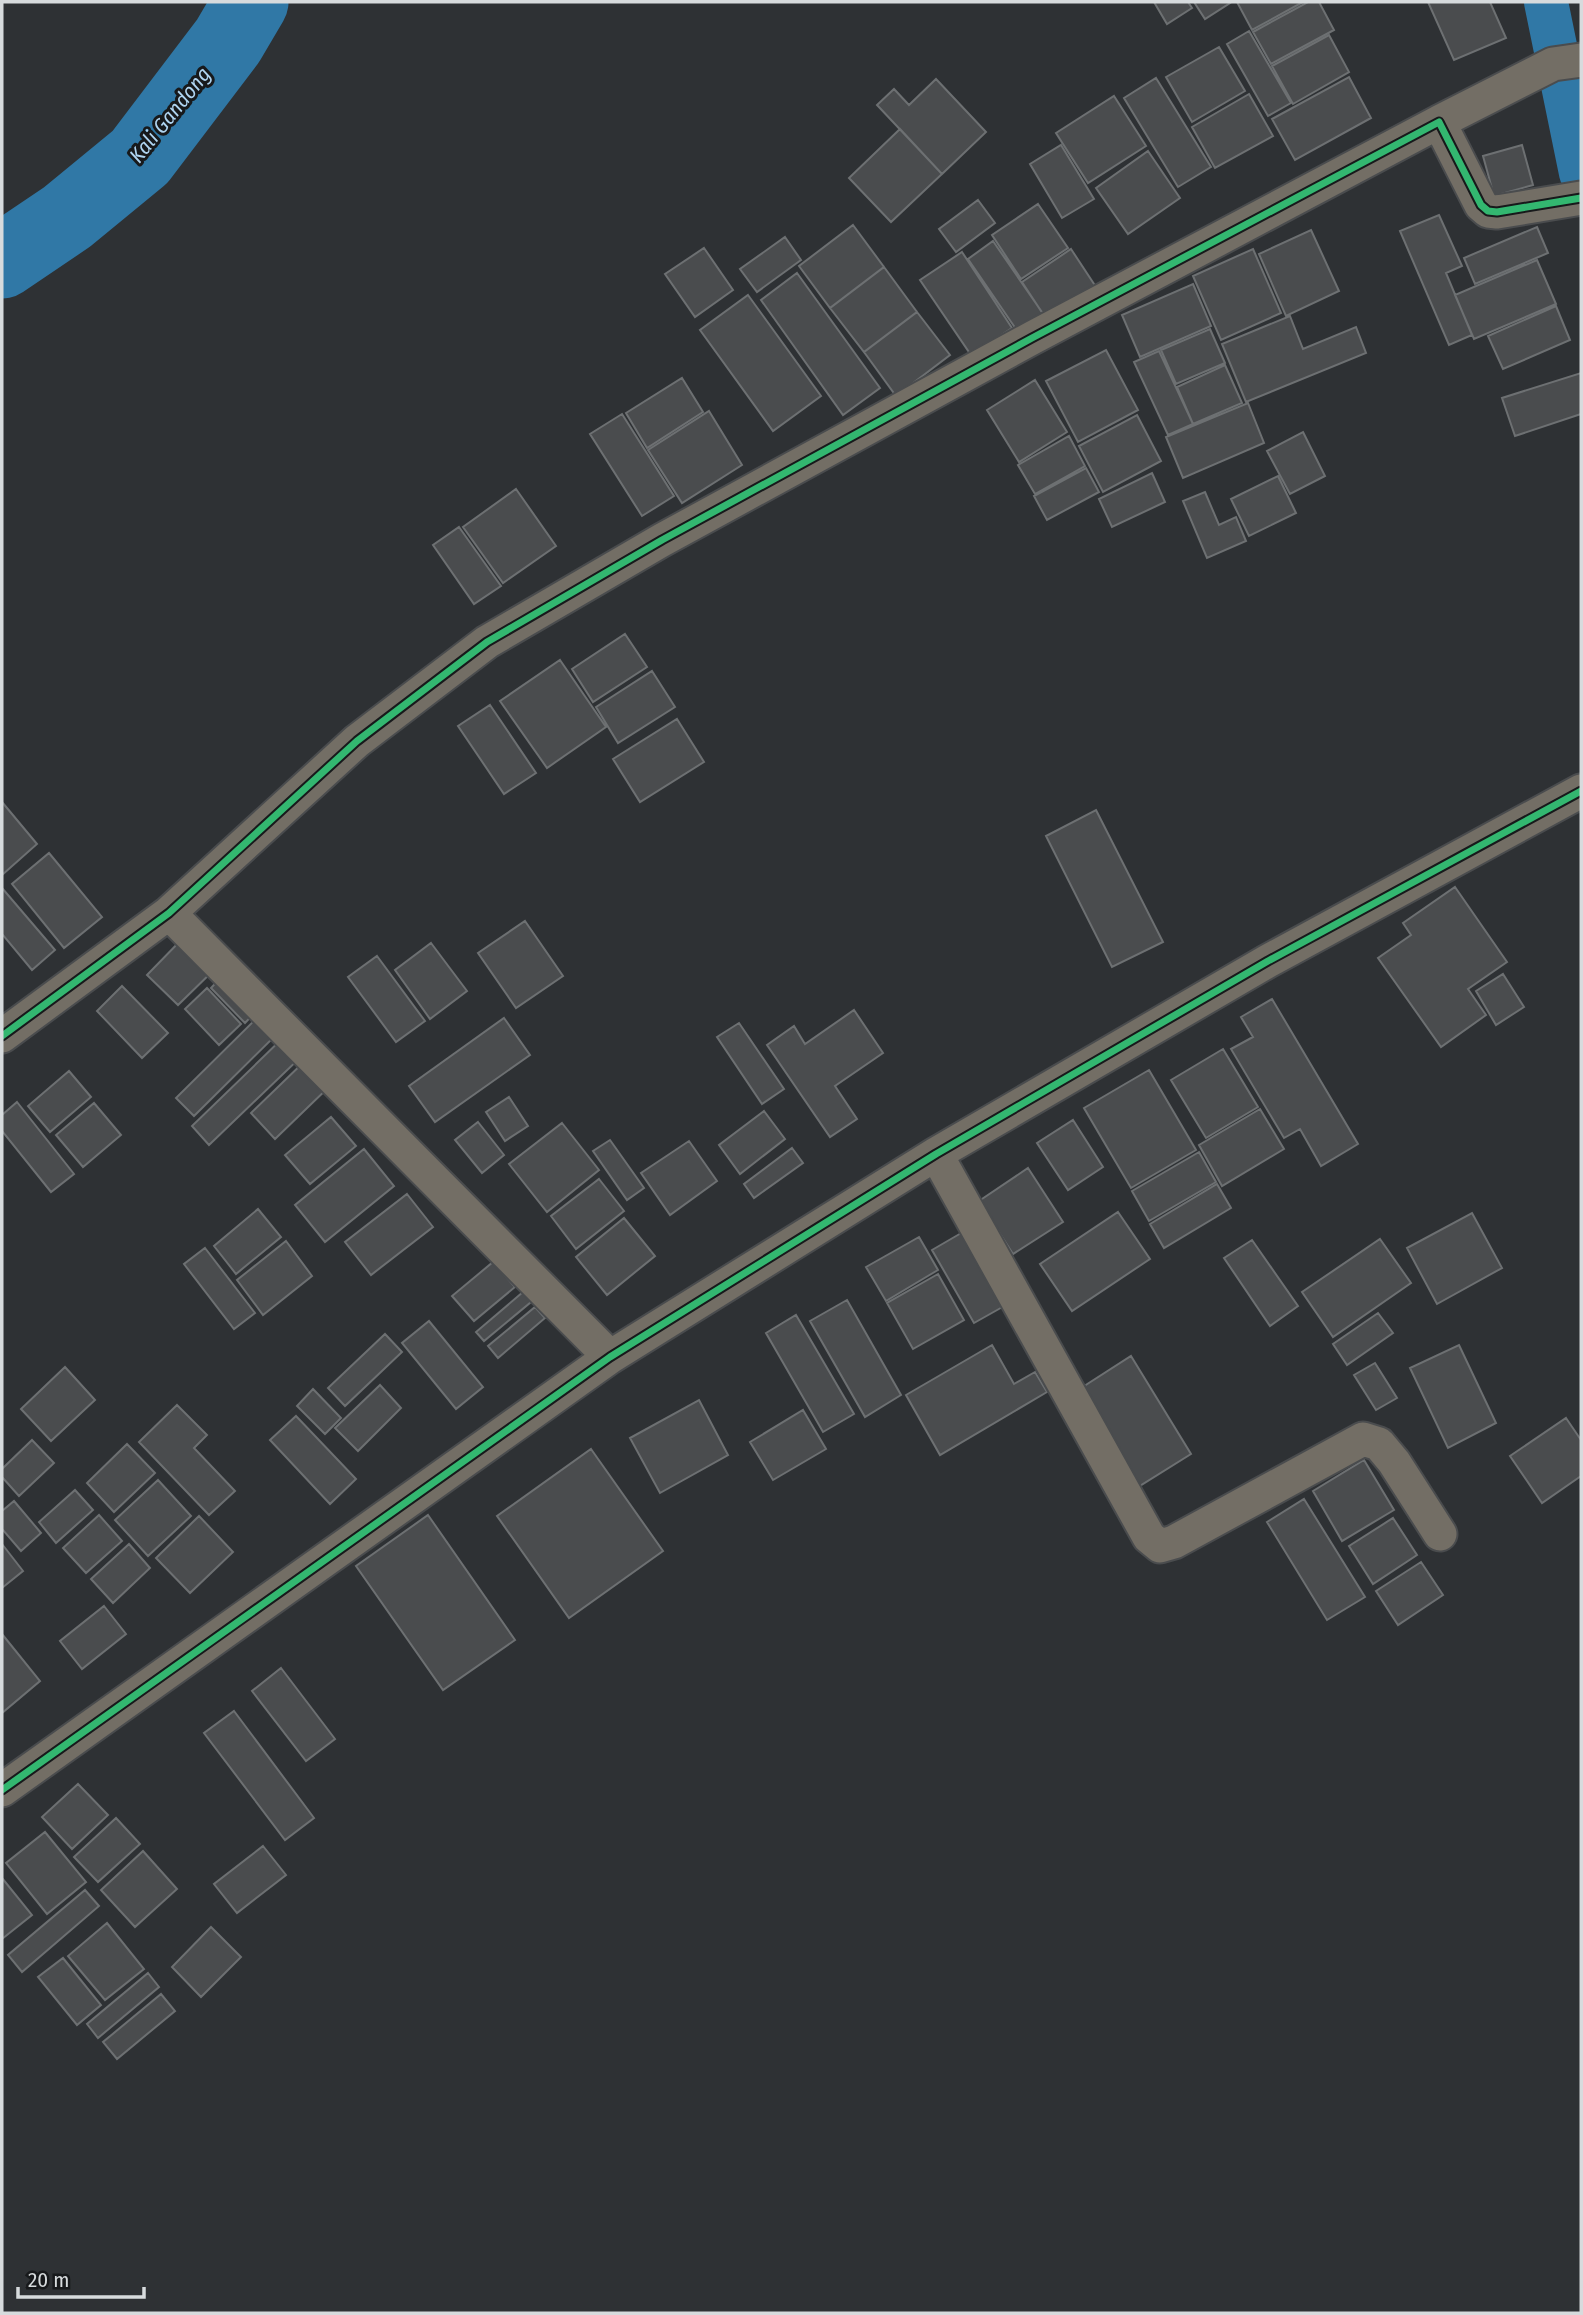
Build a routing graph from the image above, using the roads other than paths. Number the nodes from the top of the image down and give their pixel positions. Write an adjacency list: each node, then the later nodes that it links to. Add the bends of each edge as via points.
1 (1567, 62): 2 (street)
2 (1439, 122): 3 (street, via 1488,211); 5 (street, via 662,540 487,642 358,741)
3 (1575, 199)
4 (1581, 791): 7 (street, via 1268,961)
5 (169, 913): 6 (street); 8 (street)
6 (2, 1036)
7 (936, 1154): 8 (street); 9 (street, via 1149,1537 1160,1546 1363,1439 1380,1444)
8 (610, 1357): 10 (street)
9 (1440, 1534)
10 (2, 1790)

